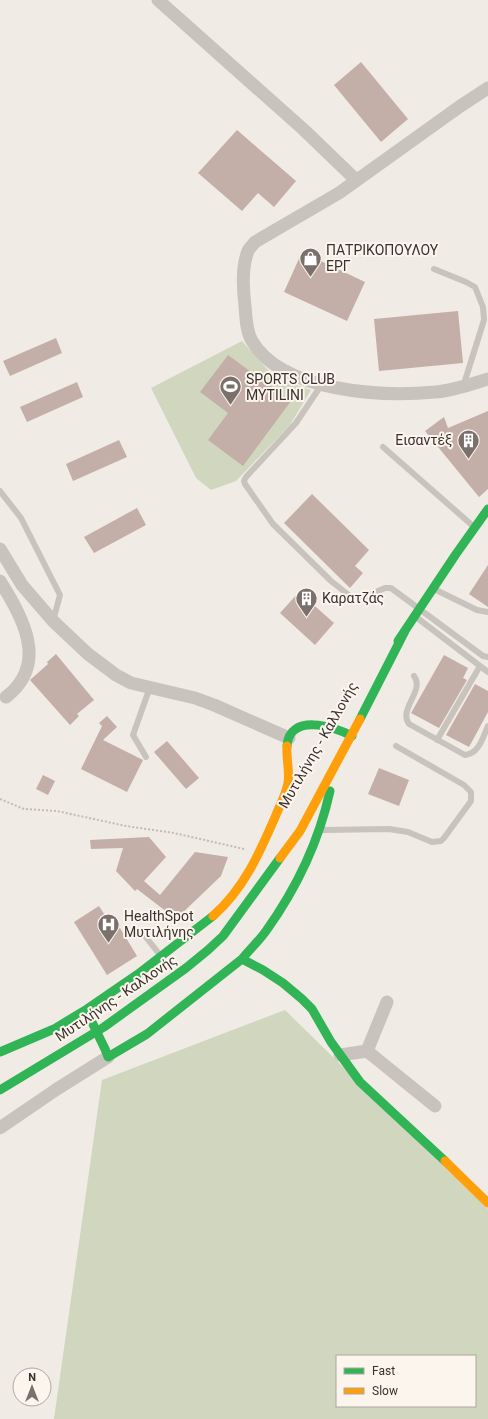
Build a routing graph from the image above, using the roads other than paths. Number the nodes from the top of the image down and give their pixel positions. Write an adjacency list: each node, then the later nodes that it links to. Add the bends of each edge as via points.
1 (158, 0): 3 (street, via 303,129)
2 (488, 88): 3 (street)
3 (356, 180): 6 (street, via 339,193 255,242 248,250 245,263 244,302 251,340 270,362 282,370)
4 (434, 269): 7 (lane, via 475,287 483,306 484,320)
5 (488, 379): 7 (street)
6 (322, 384): 7 (street, via 389,394 436,392); 16 (lane, via 296,423 246,476 245,484 273,524 331,581 350,596 358,599 389,588)
7 (463, 386)
8 (383, 447): 11 (lane)
9 (0, 491): 17 (lane, via 21,518 60,596)
10 (487, 514): 11 (main road, Μυτιλήνης - Καλλονής)
11 (474, 527): 14 (main road, Μυτιλήνης - Καλλονής)
12 (0, 549): 17 (street, via 22,585)
13 (0, 580): 25 (street, via 17,610 26,633 30,657 28,670 16,690)
14 (433, 589): 15 (lane, via 477,610); 16 (main road, Μυτιλήνης - Καλλονής)
15 (488, 612)
16 (417, 613): 18 (main road, Μυτιλήνης - Καλλονής); 19 (lane); 20 (lane)
17 (53, 621): 23 (street, via 88,654 116,675 131,683)
18 (405, 631): 24 (main road, Μυτιλήνης - Καλλονής); 29 (main road, Μυτιλήνης - Καλλονής)
19 (488, 657)
20 (480, 666): 21 (lane); 31 (lane)
21 (488, 672)
22 (414, 676): 31 (lane, via 417,684 406,716 407,722)
23 (150, 688): 30 (street, via 195,698); 34 (lane, via 133,735)
24 (364, 690)
25 (6, 698)
26 (318, 725): 27 (main road); 30 (main road, via 300,726); 32 (main road)
27 (342, 726): 29 (main road); 32 (main road, Μυτιλήνης - Καλλονής)
28 (488, 726): 31 (lane, via 476,750 468,755)
29 (352, 736): 32 (main road, Μυτιλήνης - Καλλονής)
30 (289, 738): 40 (main road, via 286,751 288,784 259,852 244,879 232,897 206,924)
31 (437, 740)
32 (341, 742): 35 (main road, Μυτιλήνης - Καλλονής)
33 (396, 746): 36 (lane, via 470,792 471,801 444,838 432,842 408,832 389,829)
34 (146, 757)
35 (334, 768): 36 (main road); 38 (main road, Μυτιλήνης - Καλλονής, via 300,832)
36 (320, 830): 41 (main road, via 289,894 267,930)
37 (284, 837): 38 (main road, Μυτιλήνης - Καλλονής)
38 (266, 878): 48 (main road, Μυτιλήνης - Καλλονής, via 223,936 208,950 104,1027)
39 (145, 936): 40 (lane)
40 (161, 956): 43 (main road)
41 (242, 959): 46 (main road, via 147,1034); 47 (main road, via 283,983 302,999 312,1009)
42 (387, 1002): 44 (street)
43 (88, 1014): 45 (main road); 46 (main road, bridge)
44 (367, 1051): 47 (street); 49 (street)
45 (0, 1052)
46 (106, 1053): 50 (street)
47 (340, 1055): 51 (main road, via 360,1082)
48 (0, 1090)
49 (435, 1106)
50 (0, 1128)
51 (488, 1203)

